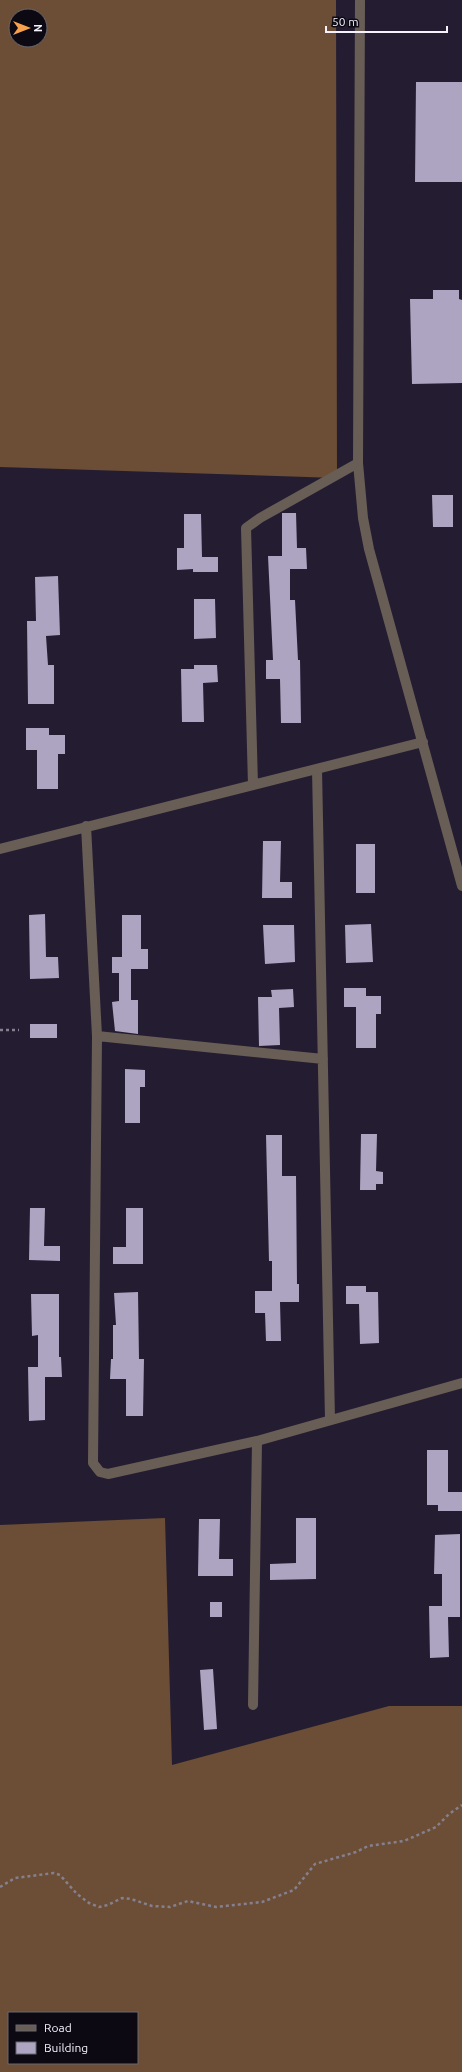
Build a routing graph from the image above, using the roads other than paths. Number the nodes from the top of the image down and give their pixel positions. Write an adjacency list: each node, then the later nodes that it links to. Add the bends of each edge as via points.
1 (360, 0): 2 (street)
2 (358, 464): 3 (street, via 363,518 369,548); 5 (street, via 246,528)
3 (423, 742): 4 (street); 8 (street)
4 (317, 769): 5 (street); 10 (street)
5 (252, 785): 6 (street)
6 (86, 826): 7 (street); 9 (street)
7 (0, 849)
8 (462, 886)
9 (97, 1036): 10 (street); 13 (street, via 93,1463 100,1472 108,1474)
10 (323, 1059): 12 (street)
11 (462, 1384): 12 (street)
12 (330, 1420): 13 (street)
13 (257, 1441): 14 (street)
14 (252, 1705)

